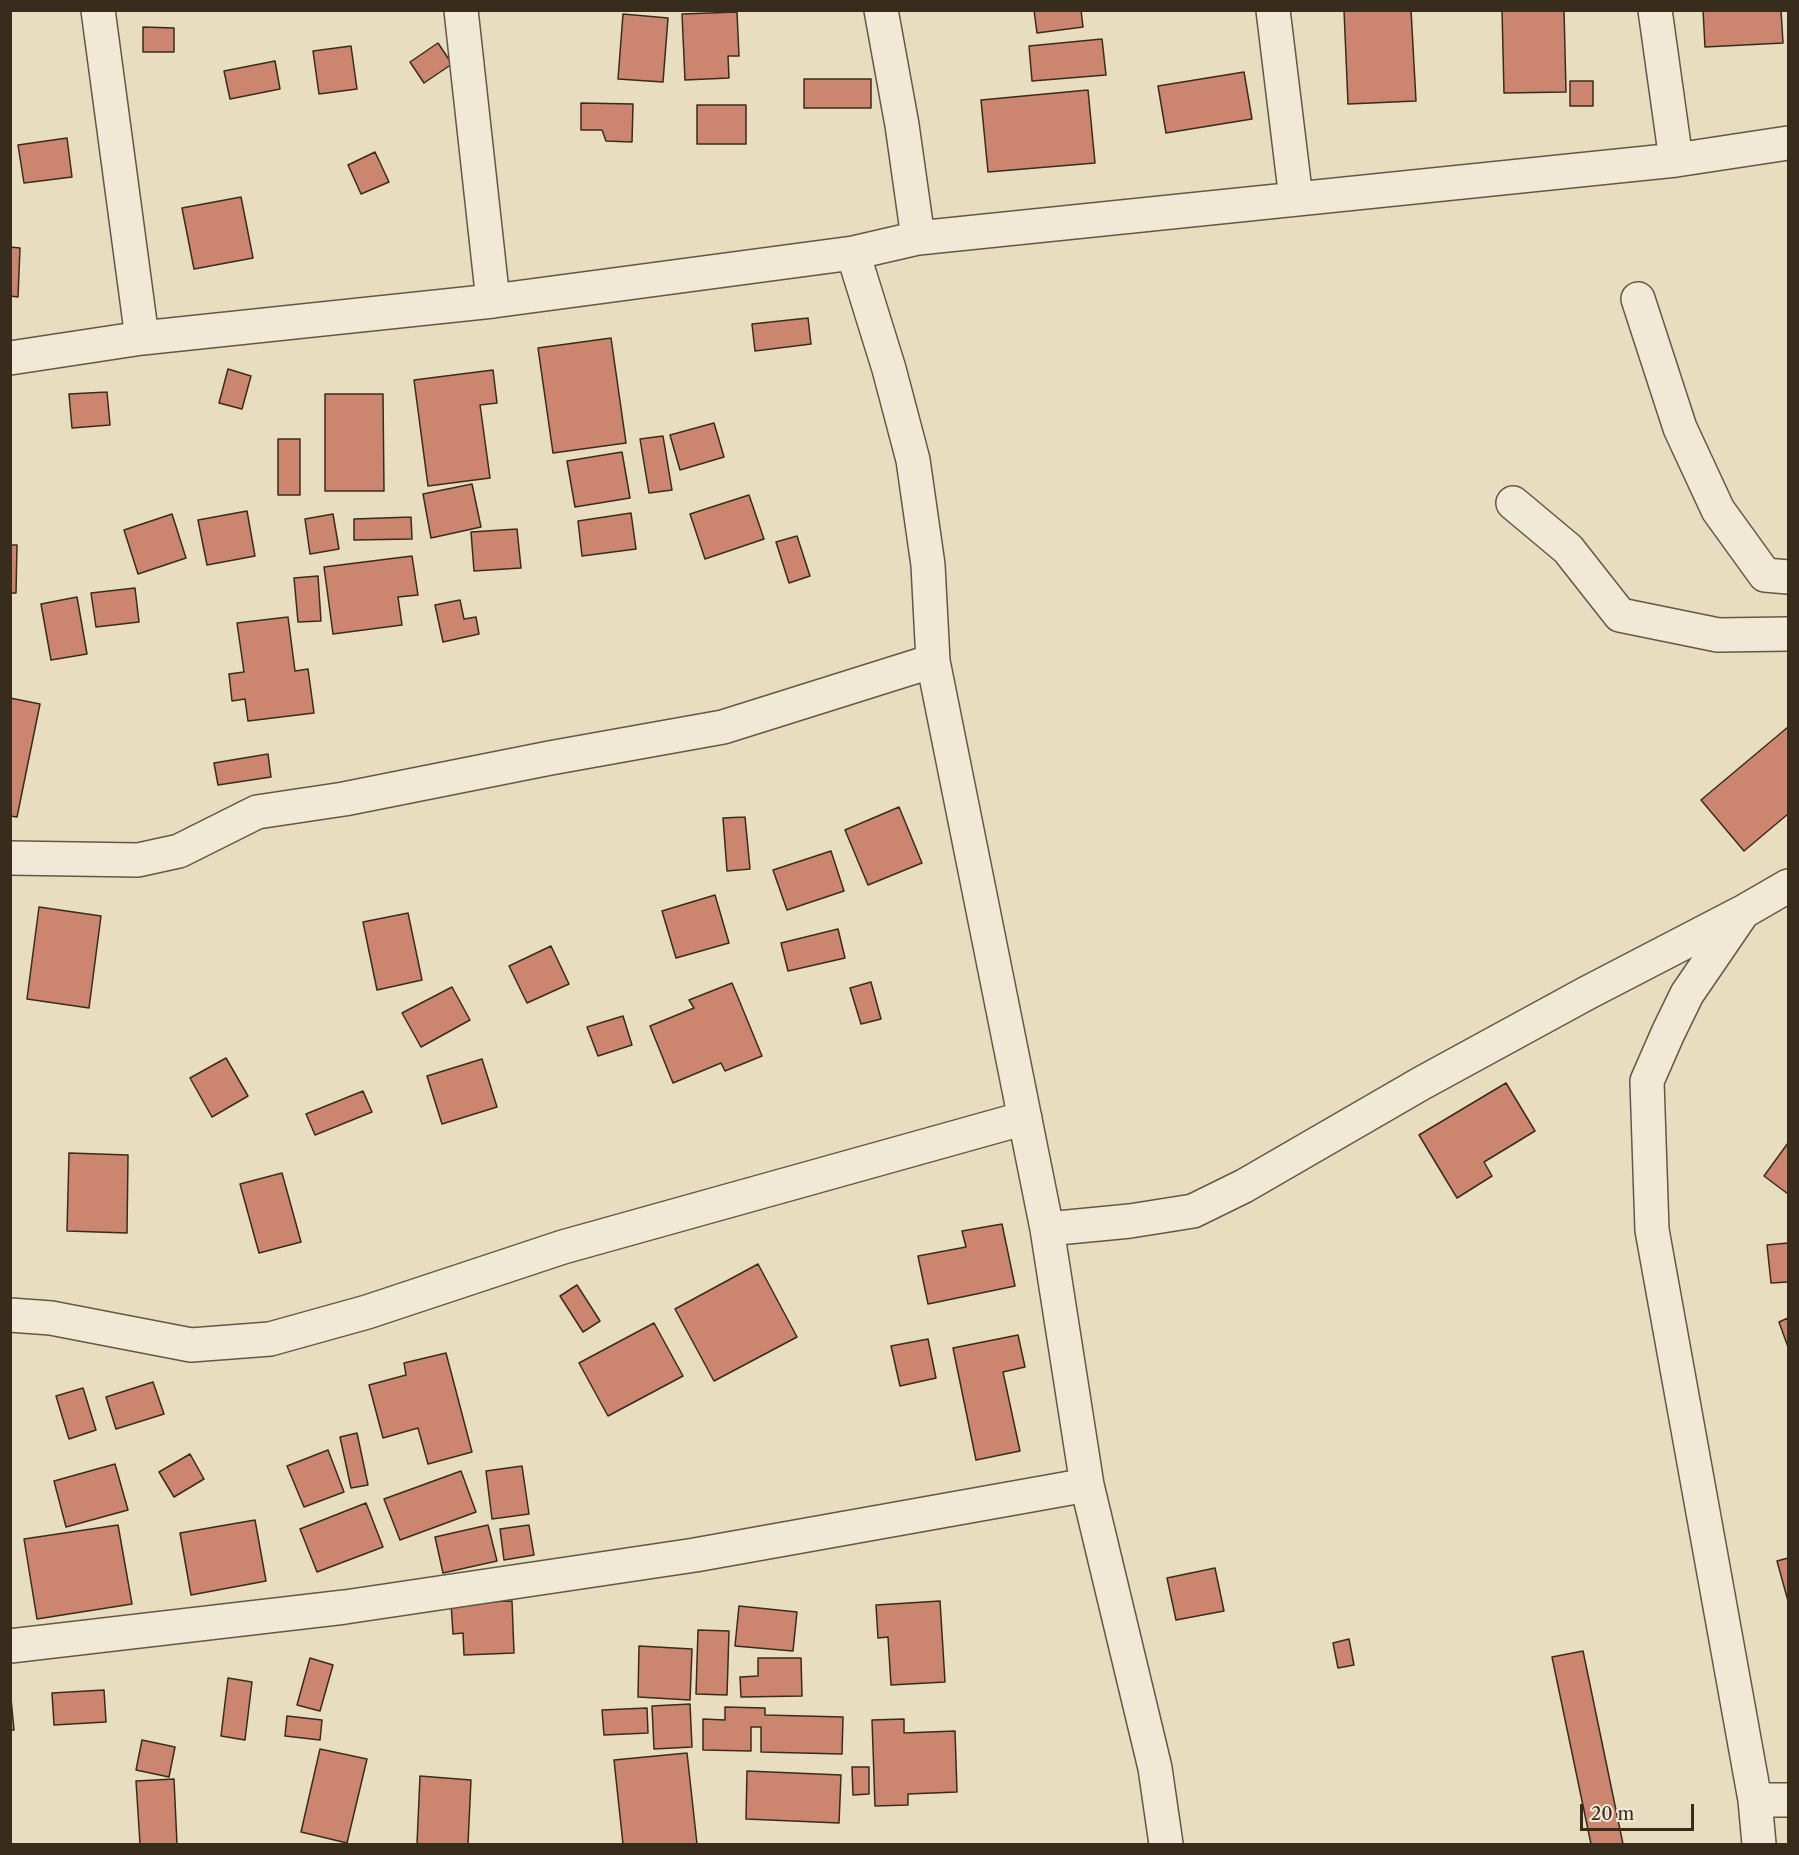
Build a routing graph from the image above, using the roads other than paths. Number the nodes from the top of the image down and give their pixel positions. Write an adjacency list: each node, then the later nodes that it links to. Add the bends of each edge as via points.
1 (98, 10): 13 (street)
2 (461, 10): 12 (street)
3 (881, 10): 9 (street)
4 (1273, 10): 8 (street)
5 (1655, 10): 7 (street)
6 (1788, 143): 7 (street)
7 (1676, 160): 8 (street)
8 (1296, 199): 9 (street)
9 (918, 238): 10 (street)
10 (853, 253): 12 (street); 18 (street, via 913,460 928,565)
11 (1638, 299): 16 (street, via 1680,428 1718,510 1765,575)
12 (493, 301): 13 (street)
13 (142, 338): 14 (street)
14 (10, 358)
15 (1513, 503): 17 (street, via 1568,549 1620,615 1718,635)
16 (1788, 578)
17 (1788, 634)
18 (933, 662): 19 (street, via 723,727 344,800 257,812 179,851 138,860); 22 (street)
19 (10, 858)
20 (1788, 886): 21 (street)
21 (1743, 912): 23 (street, via 1576,999 1193,1211); 27 (street, via 1687,994 1647,1081 1652,1230)
22 (1025, 1118): 23 (street); 24 (street, via 563,1247 367,1312 270,1339 192,1345 51,1318)
23 (1047, 1229): 25 (street)
24 (10, 1315)
25 (1087, 1485): 26 (street, via 672,1558 345,1607); 29 (street, via 1155,1768)
26 (10, 1647)
27 (1755, 1800): 28 (street); 30 (street)
28 (1788, 1800)
29 (1166, 1845)
30 (1759, 1845)

